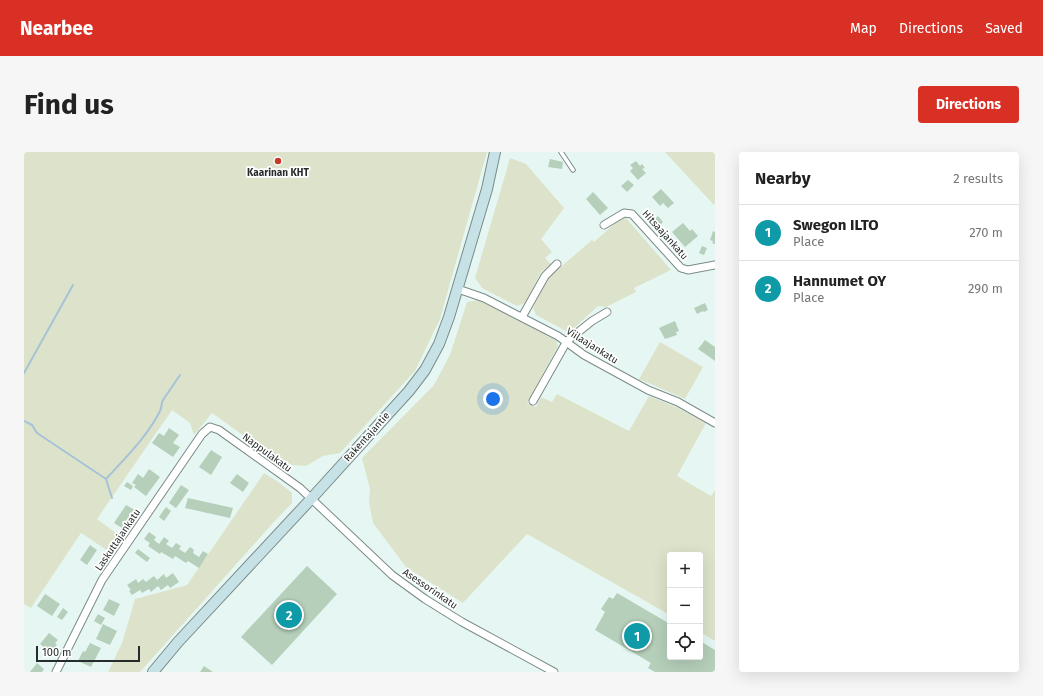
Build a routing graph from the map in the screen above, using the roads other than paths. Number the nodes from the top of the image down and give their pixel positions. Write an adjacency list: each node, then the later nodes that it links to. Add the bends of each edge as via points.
1 (495, 152): 7 (street, Rakentajantie, via 487,190)
2 (561, 152): 3 (lane)
3 (573, 170)
4 (604, 225): 6 (street, Hitsaajankatu, via 624,213 632,214 681,268 688,270)
5 (557, 264): 9 (street, via 545,276)
6 (715, 265)
7 (458, 289): 9 (street, Viilaajankatu, via 484,298); 14 (street, Rakentajantie, via 432,358 418,379)
8 (607, 312): 10 (street)
9 (522, 317): 10 (street, Viilaajankatu)
10 (567, 341): 11 (street); 12 (street, Viilaajankatu, via 584,355)
11 (533, 401)
12 (715, 423)
13 (210, 427): 14 (street, Nappulakatu, via 219,430 300,488); 15 (street, Laskuttajankatu, via 202,434 102,580)
14 (311, 499): 16 (street, Rakentajantie); 17 (street, Asessorinkatu, via 392,575 414,591 462,622)
15 (56, 672)
16 (153, 672)
17 (554, 672)

